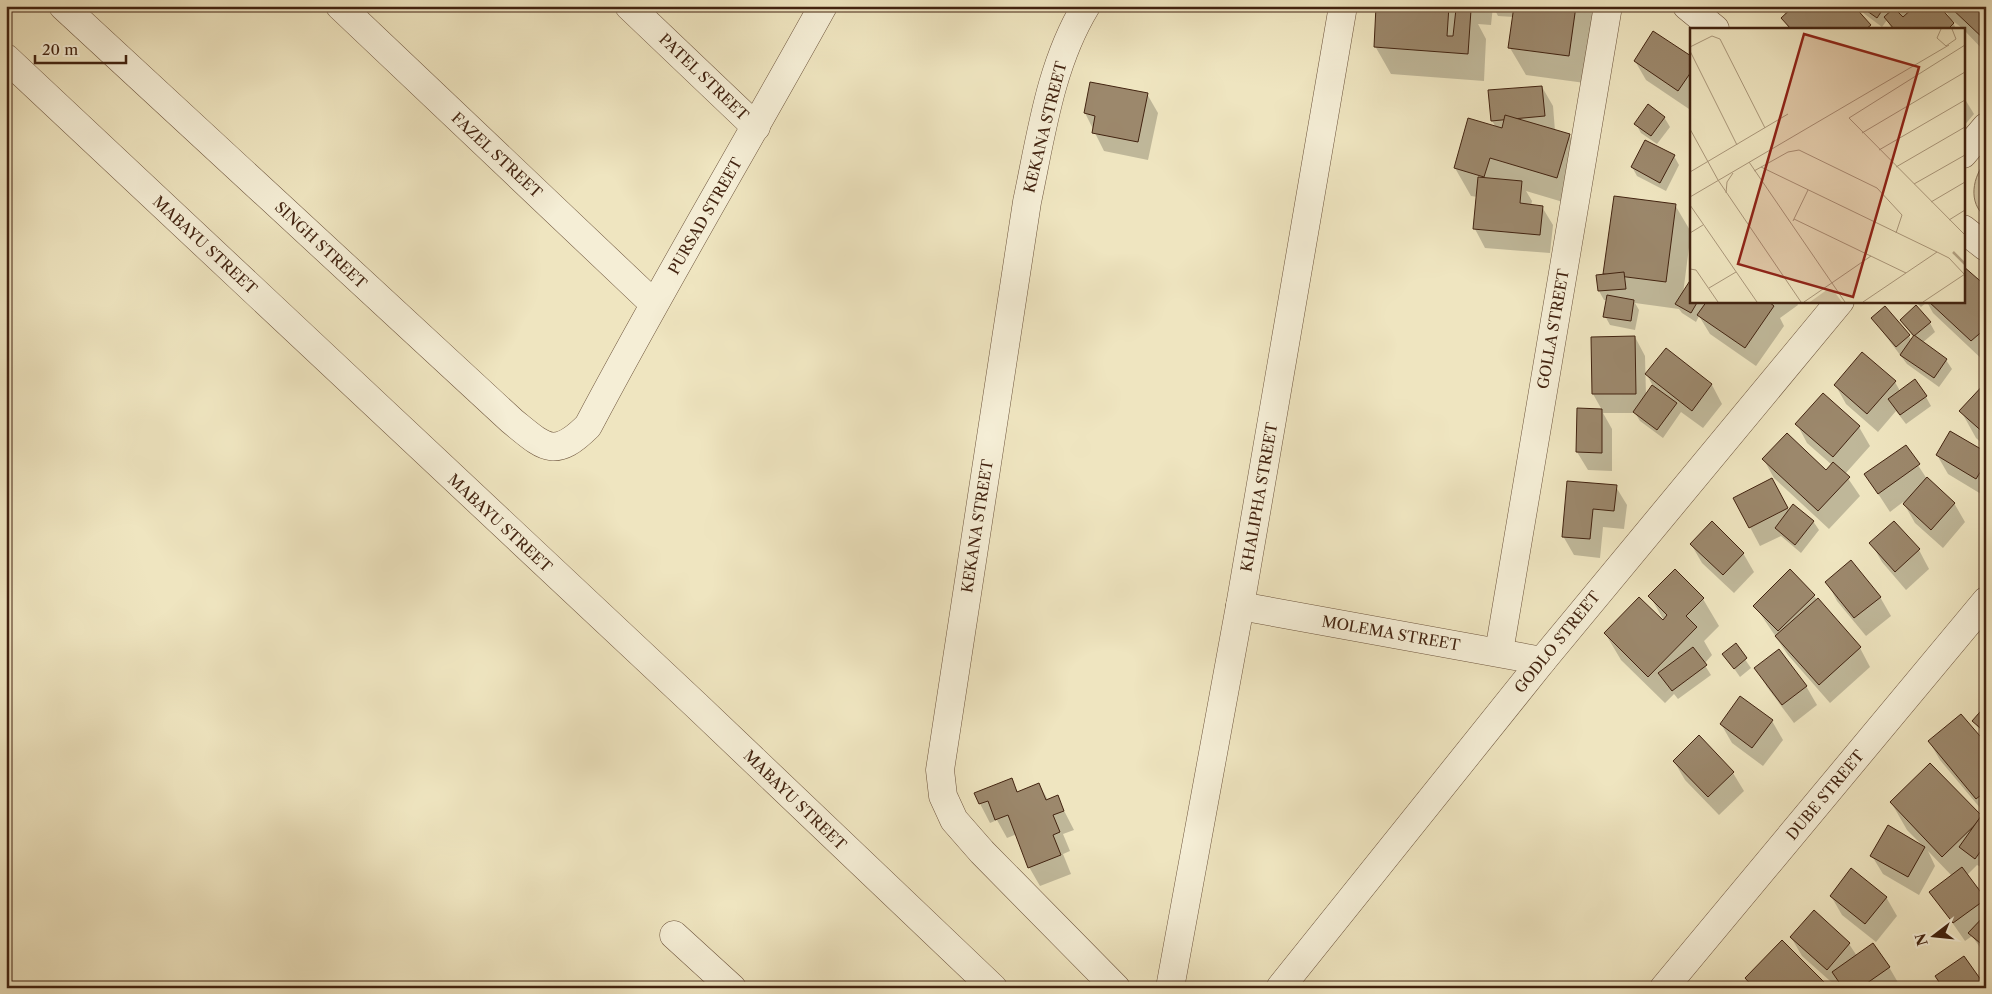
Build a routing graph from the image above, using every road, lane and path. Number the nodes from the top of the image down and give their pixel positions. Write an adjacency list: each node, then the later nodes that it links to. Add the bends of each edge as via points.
1 (63, 6): 18 (street, SINGH STREET, via 533,439 551,448 564,445)
2 (340, 6): 17 (street, FAZEL STREET)
3 (629, 6): 11 (street, PATEL STREET)
4 (823, 6): 11 (street, PURSAD STREET)
5 (1086, 6): 26 (street, KEKANA STREET, via 1060,59 1027,202 940,770 943,796 954,820)
6 (1343, 6): 20 (street, KHALIPHA STREET)
7 (1608, 6): 21 (street, GOLLA STREET)
8 (1688, 6): 9 (street)
9 (1714, 28)
10 (6, 58): 25 (street, MABAYU STREET)
11 (756, 127): 17 (street, PURSAD STREET)
12 (1986, 127): 13 (street)
13 (1964, 153)
14 (1964, 230): 15 (street)
15 (1986, 247)
16 (1839, 302): 22 (street, GODLO STREET)
17 (653, 303): 18 (street, PURSAD STREET)
18 (588, 426)
19 (1986, 601): 29 (street, DUBE STREET)
20 (1240, 606): 21 (street, MOLEMA STREET); 27 (street, KHALIPHA STREET)
21 (1499, 652): 22 (street, MOLEMA STREET)
22 (1542, 661): 28 (street, GODLO STREET)
23 (674, 936): 24 (street)
24 (732, 988)
25 (993, 988)
26 (1116, 988)
27 (1170, 988)
28 (1280, 988)
29 (1664, 988)

